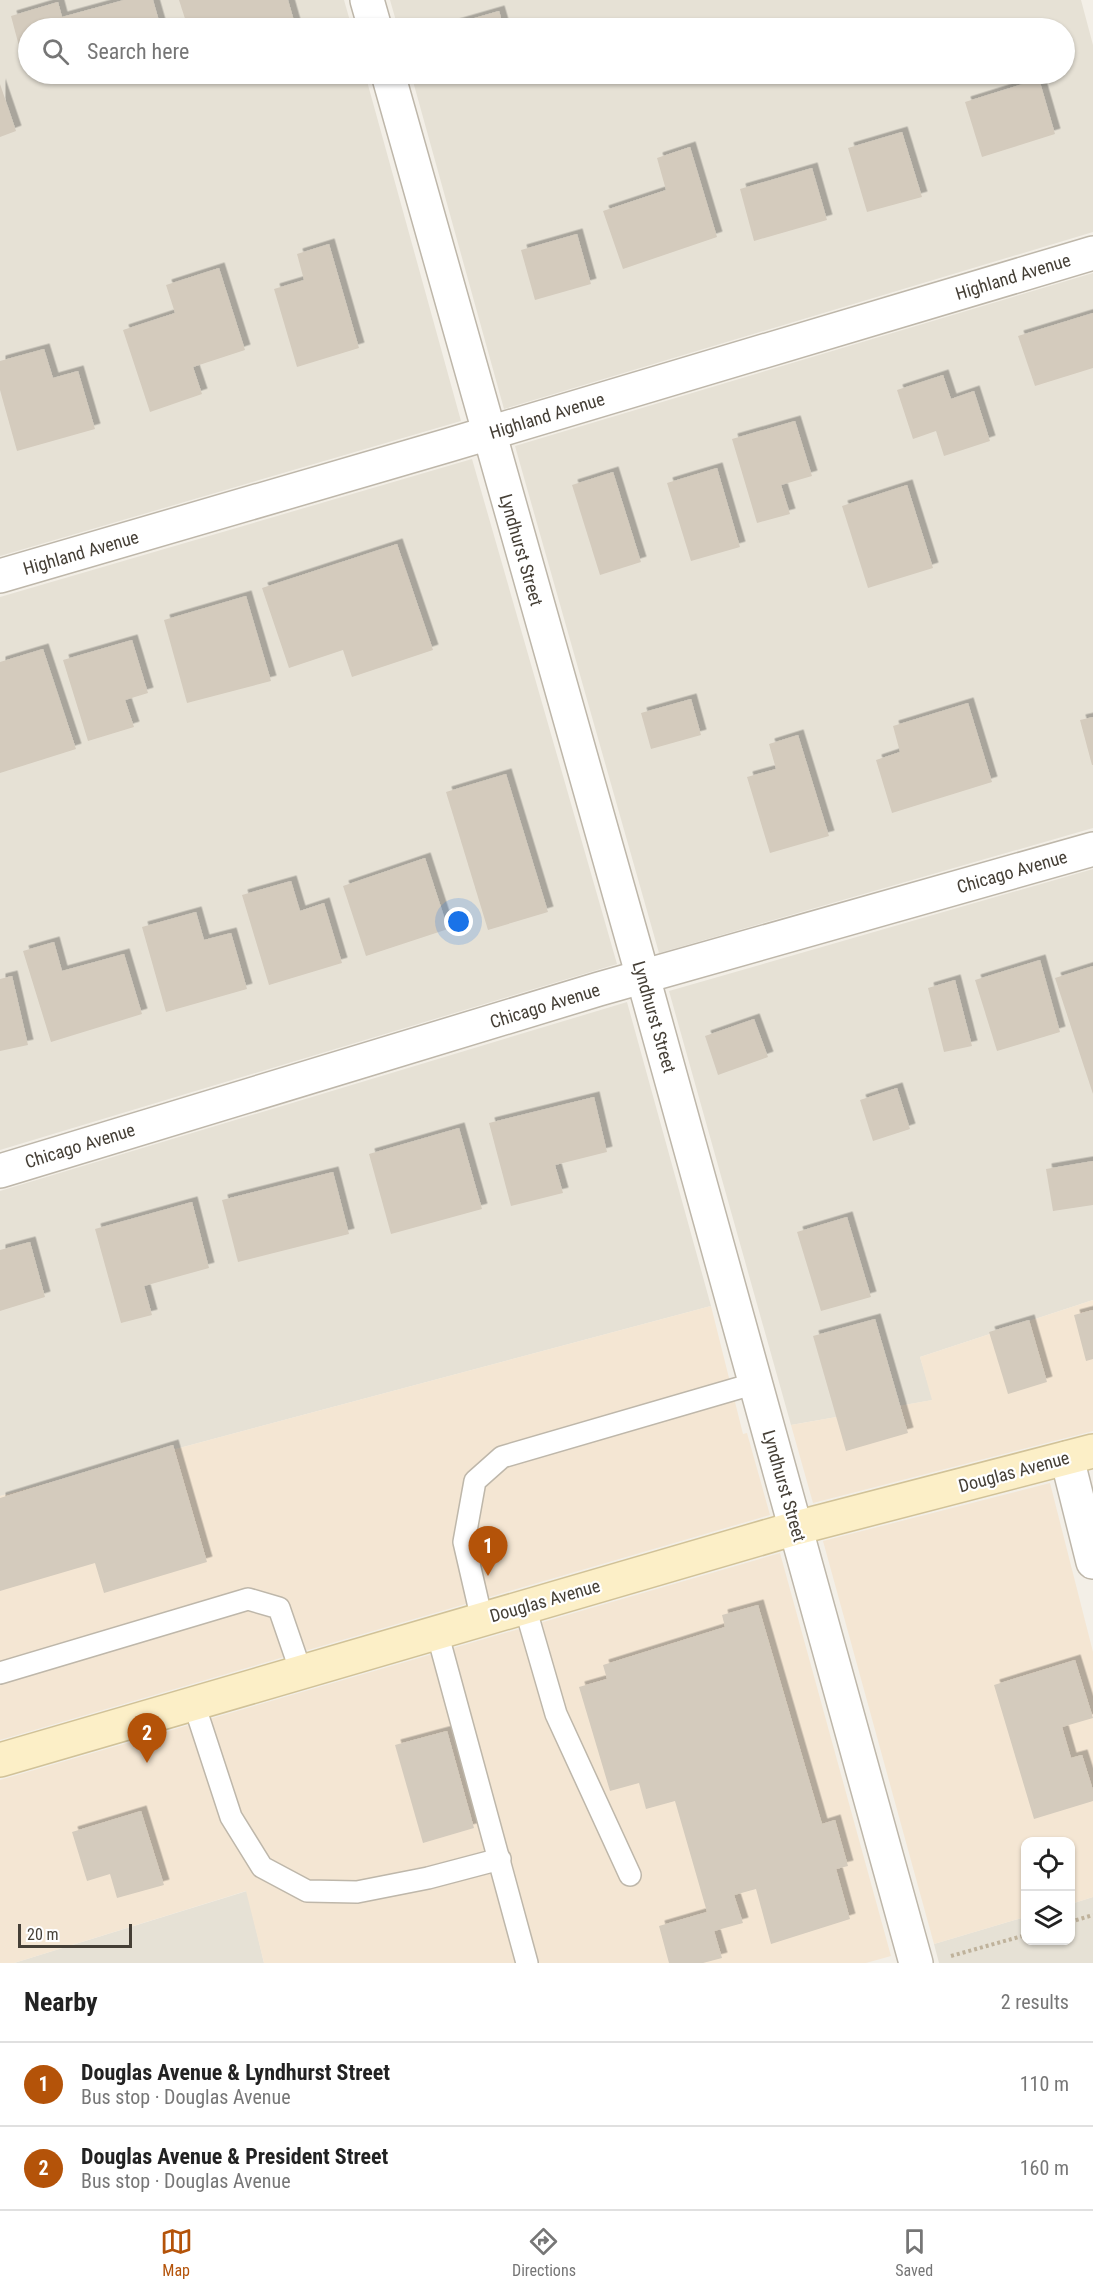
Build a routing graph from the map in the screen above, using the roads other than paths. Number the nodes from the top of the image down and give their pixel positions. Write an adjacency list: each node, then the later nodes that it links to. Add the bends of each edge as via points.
1 (367, 0): 2 (street)
2 (372, 18)
3 (391, 84): 5 (street, Lyndhurst Street)
4 (1093, 253): 5 (street, Highland Avenue)
5 (488, 434): 6 (street, Highland Avenue); 8 (street, Lyndhurst Street)
6 (0, 576)
7 (1093, 849): 8 (street, Chicago Avenue)
8 (643, 977): 9 (street, Chicago Avenue); 10 (street, Lyndhurst Street)
9 (0, 1171)
10 (756, 1383): 12 (street, Lyndhurst Street); 15 (lane, via 502,1457 475,1481 464,1542)
11 (1080, 1455): 12 (street, Douglas Avenue); 13 (street)
12 (796, 1528): 14 (street, Douglas Avenue); 24 (street, Lyndhurst Street)
13 (1093, 1562)
14 (525, 1607): 15 (street, Douglas Avenue); 22 (lane, via 556,1714)
15 (482, 1620): 16 (street, Douglas Avenue)
16 (437, 1632): 17 (street, Douglas Avenue); 21 (lane)
17 (302, 1672): 18 (lane, via 279,1608 248,1599); 19 (street, Douglas Avenue)
18 (0, 1673)
19 (194, 1704): 20 (street, Douglas Avenue); 21 (lane, via 231,1817 262,1868 307,1891 357,1892)
20 (0, 1760)
21 (500, 1859): 23 (lane)
22 (630, 1875)
23 (527, 1963)
24 (915, 1963)

